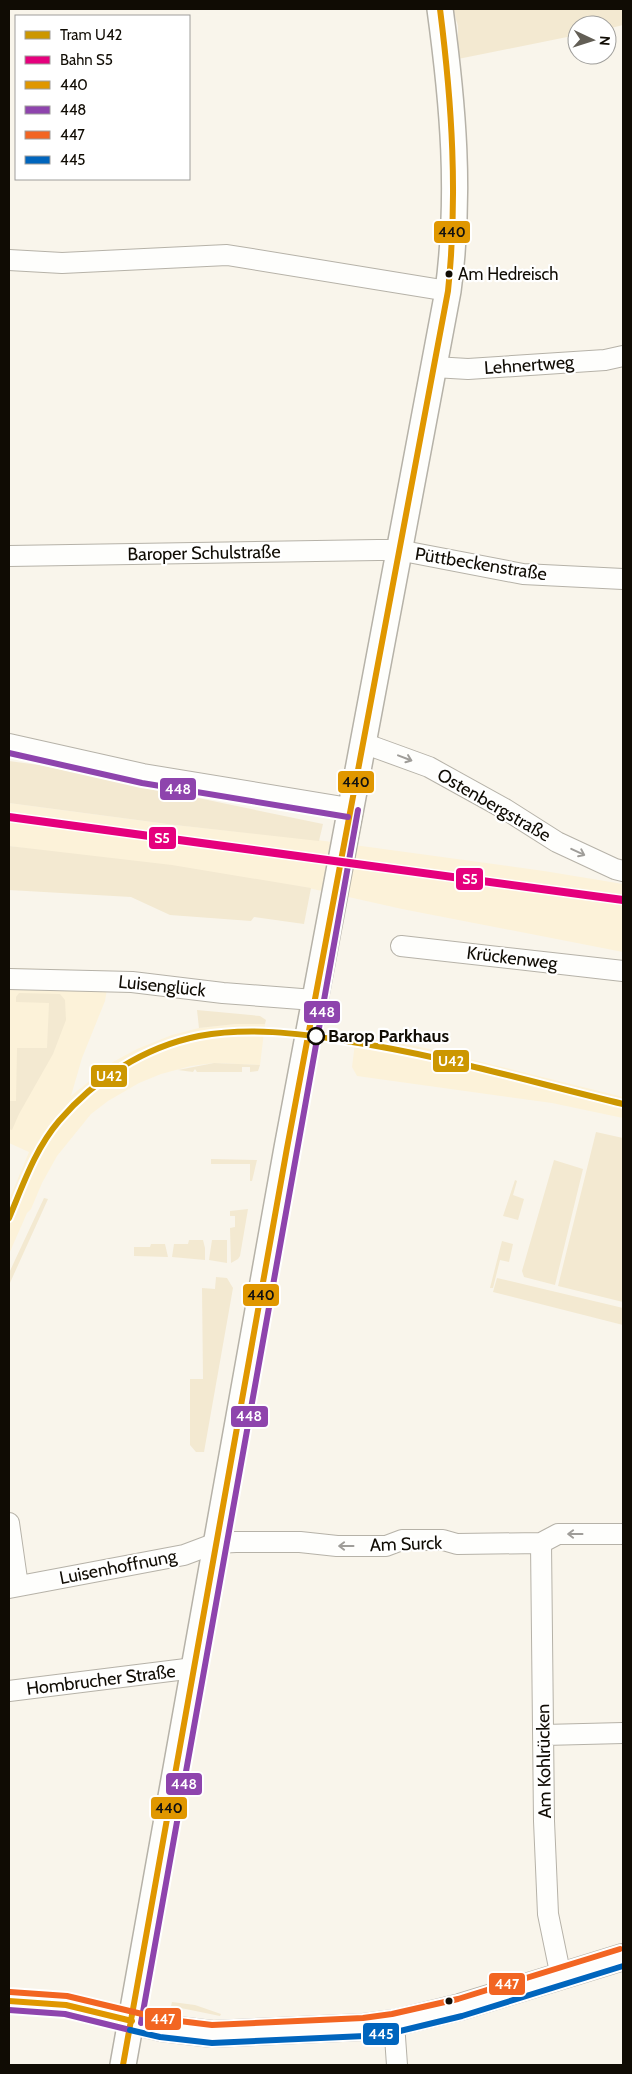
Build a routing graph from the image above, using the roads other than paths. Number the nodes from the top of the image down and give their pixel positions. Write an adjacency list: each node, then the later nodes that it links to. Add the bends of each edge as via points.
1 (440, 9): 3 (main road, via 455,161 455,215)
2 (9, 260): 3 (street, via 62,263 227,255)
3 (448, 291): 5 (main road)
4 (623, 356): 5 (street, Lehnertweg, via 468,369)
5 (434, 367): 6 (main road)
6 (398, 550): 7 (street, Baroper Schulstraße); 8 (street, Püttbeckenstraße, via 523,574); 9 (main road)
7 (9, 556)
8 (623, 579)
9 (364, 743): 11 (main road); 12 (street, Ostenbergstraße, one-way to 12, via 429,767 557,842)
10 (9, 744): 11 (street, via 143,774)
11 (350, 808): 16 (main road)
12 (623, 871)
13 (401, 946): 14 (street, Krückenweg)
14 (623, 971)
15 (9, 979): 16 (street, Luisenglück, via 132,982)
16 (314, 1000): 19 (main road)
17 (9, 1523): 21 (street, Luisenhoffnung)
18 (623, 1534): 20 (street, Am Surck, one-way to 20, via 558,1534)
19 (216, 1543): 20 (street, Am Surck, one-way to 19, via 457,1544 443,1540 402,1540 386,1546); 21 (street, Luisenhoffnung, via 184,1555); 22 (main road)
20 (541, 1543): 25 (street, Am Kohlrücken)
21 (13, 1587)
22 (194, 1668): 23 (street, Hombrucher Straße); 29 (main road)
23 (9, 1691)
24 (623, 1733): 25 (street)
25 (544, 1735): 27 (street, Am Kohlrücken, via 548,1914)
26 (623, 1957): 27 (main road)
27 (561, 1977): 30 (main road)
28 (9, 2001): 29 (street, via 66,2005)
29 (132, 2021): 30 (main road, via 212,2034 327,2030); 31 (main road)
30 (394, 2023): 32 (street)
31 (123, 2065)
32 (397, 2065)

